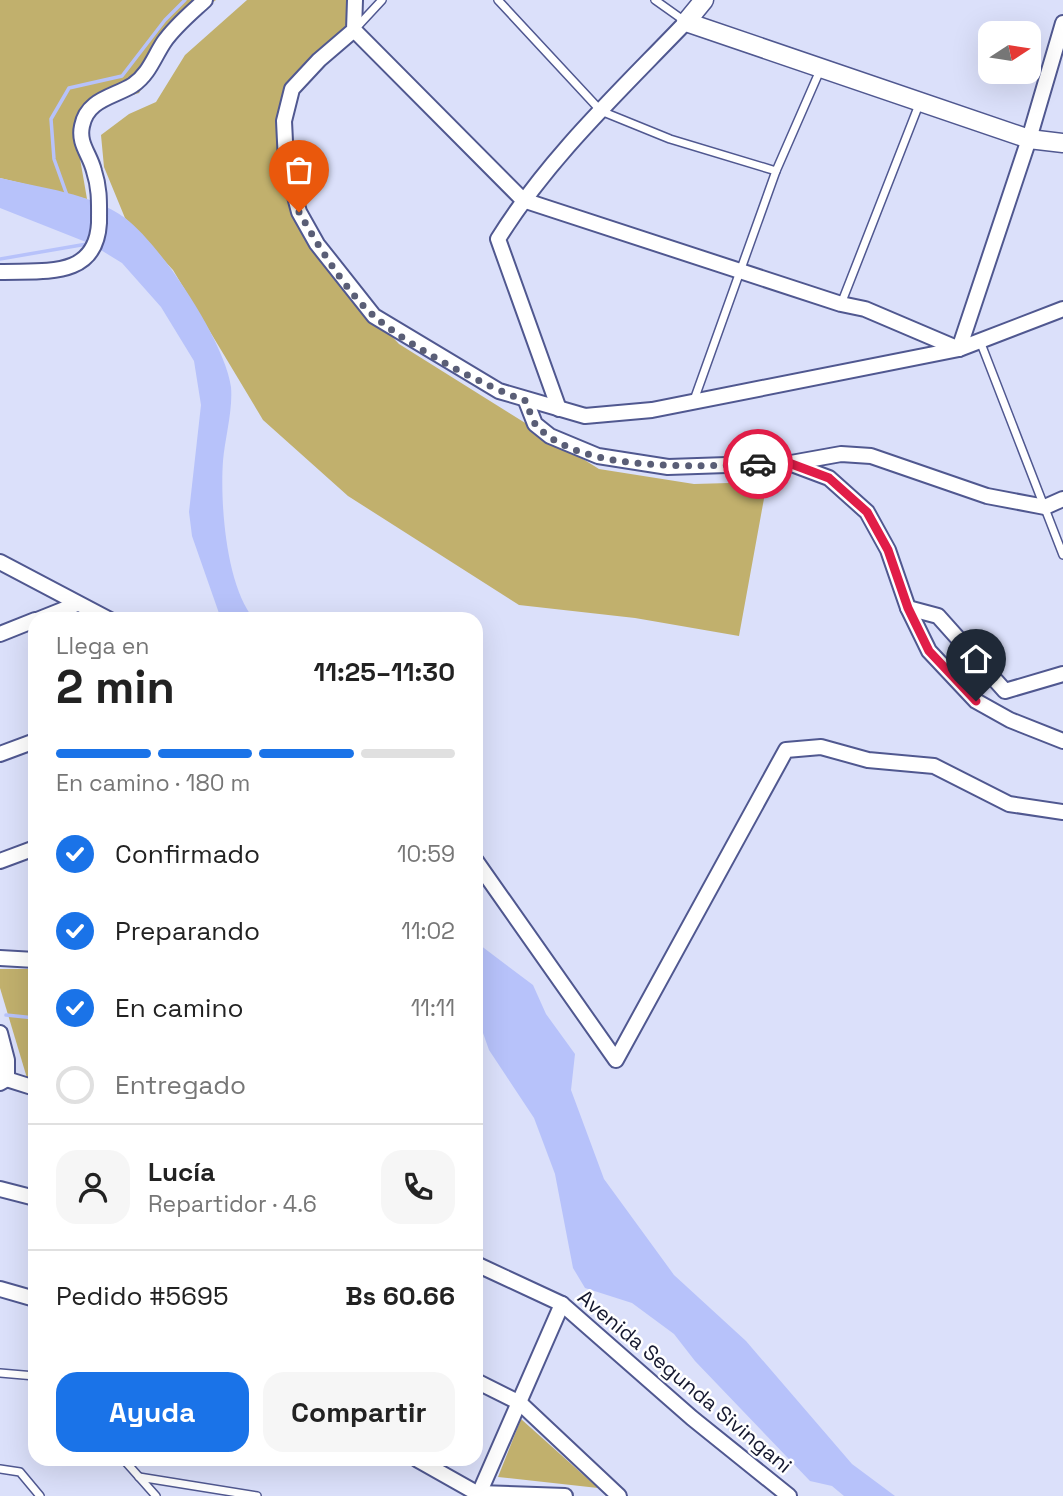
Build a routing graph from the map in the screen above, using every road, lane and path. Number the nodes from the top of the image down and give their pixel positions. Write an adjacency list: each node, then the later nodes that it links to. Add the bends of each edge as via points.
1 (205, 0): 18 (street, via 164,41 146,74 93,105 82,124 81,144 101,198 98,241 91,252 79,265 65,269)
2 (355, 0): 9 (street)
3 (382, 0): 9 (lane)
4 (498, 0): 12 (lane)
5 (655, 0): 7 (lane)
6 (704, 0): 7 (street)
7 (686, 22): 10 (street); 12 (street)
8 (1063, 23): 13 (street)
9 (354, 30): 16 (street); 23 (street, via 292,89 284,121 286,162 299,212 317,244 374,316 466,374)
10 (821, 68): 11 (street); 15 (lane)
11 (920, 102): 13 (street); 19 (lane)
12 (601, 111): 15 (lane, via 670,139); 16 (street)
13 (1029, 139): 14 (street); 22 (street)
14 (1063, 142)
15 (776, 171): 17 (lane)
16 (523, 200): 17 (street); 25 (street, via 498,239)
17 (739, 271): 19 (street); 24 (lane)
18 (0, 272)
19 (841, 304): 22 (street, via 865,309)
20 (1063, 309): 21 (street)
21 (980, 341): 22 (street); 28 (lane)
22 (959, 349): 24 (street)
23 (526, 401): 25 (street); 26 (street, via 535,424 550,436 598,456 668,467)
24 (694, 402): 25 (street, via 585,416)
25 (559, 409)
26 (789, 463): 28 (street, via 841,454 871,456 987,495); 32 (street, via 829,478 867,512 888,550)
27 (1063, 499): 28 (street)
28 (1045, 507): 29 (lane)
29 (1063, 555)
30 (0, 562): 31 (street)
31 (77, 604): 33 (street); 34 (street)
32 (908, 608): 37 (street, via 938,615 1005,691); 38 (street, via 929,651 976,701)
33 (56, 612)
34 (94, 612)
35 (28, 623): 36 (street)
36 (0, 634)
37 (1063, 674)
38 (1063, 741)
39 (28, 744): 40 (street)
40 (0, 754)
41 (1063, 812): 44 (street, via 1009,804 934,766 868,760 821,747 786,750 616,1060)
42 (28, 851): 43 (street)
43 (0, 861)
44 (483, 871)
45 (0, 958): 46 (street)
46 (28, 960)
47 (0, 1033): 48 (street, via 7,1060)
48 (3, 1080): 49 (street)
49 (28, 1086)
50 (0, 1189): 51 (street)
51 (28, 1196)
52 (483, 1267): 55 (street, Avenida Segunda Sivingani)
53 (0, 1289): 54 (street)
54 (28, 1296)
55 (562, 1304): 59 (street); 70 (street, Avenida Segunda Sivingani)
56 (0, 1373): 57 (lane)
57 (28, 1375)
58 (483, 1384): 59 (street)
59 (520, 1403): 64 (street); 69 (street)
60 (129, 1466): 63 (lane)
61 (429, 1466): 64 (street)
62 (0, 1469): 65 (lane, via 20,1472)
63 (139, 1477): 66 (lane); 67 (lane)
64 (480, 1495): 68 (street)
65 (40, 1496)
66 (156, 1496)
67 (257, 1496)
68 (565, 1496)
69 (619, 1496)
70 (789, 1496)

